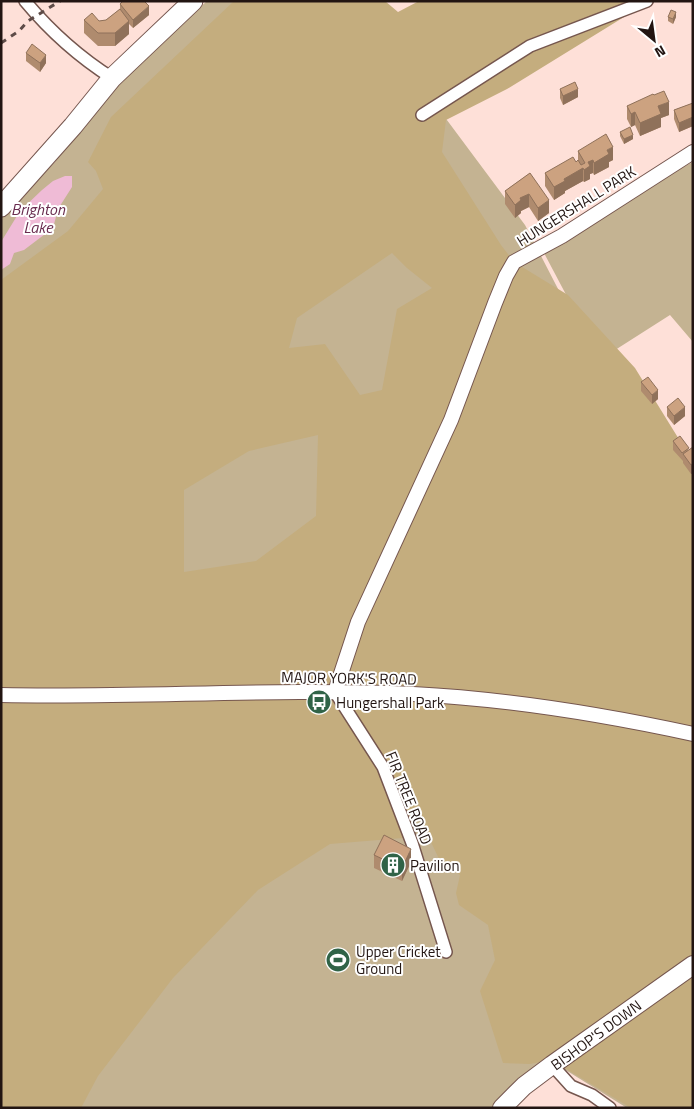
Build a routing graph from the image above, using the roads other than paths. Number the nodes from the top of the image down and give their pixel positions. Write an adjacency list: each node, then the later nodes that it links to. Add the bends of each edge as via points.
1 (25, 1): 4 (street, via 53,33)
2 (193, 1): 4 (highway)
3 (647, 1): 5 (street, via 530,46)
4 (112, 78): 7 (highway)
5 (422, 115)
6 (693, 152): 8 (street, HUNGERSHALL PARK, via 562,236 514,262 494,303 451,420 358,622)
7 (1, 207)
8 (336, 692): 9 (street, MAJOR YORK'S ROAD); 10 (street, MAJOR YORK'S ROAD, via 488,700 642,723); 11 (street, FIR TREE ROAD, via 383,767 412,843)
9 (1, 695)
10 (693, 734)
11 (446, 952)
12 (693, 966): 13 (main road, BISHOP'S DOWN)
13 (552, 1066): 14 (main road, BISHOP'S DOWN, via 524,1086); 15 (street, via 571,1086)
14 (502, 1108)
15 (610, 1108)

